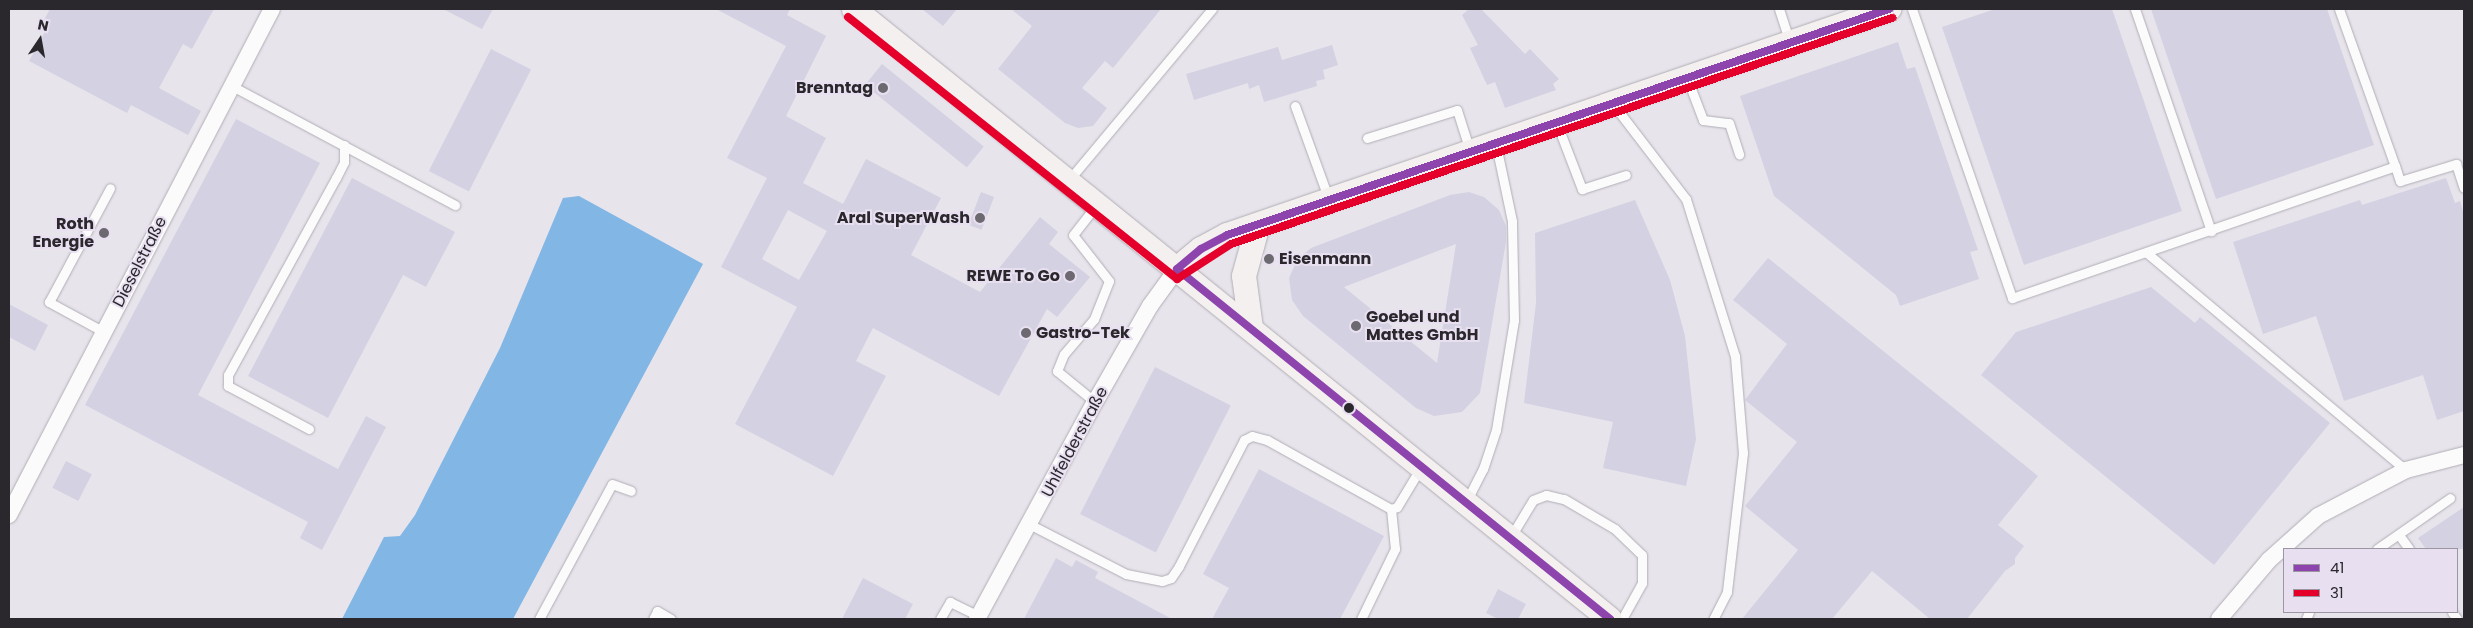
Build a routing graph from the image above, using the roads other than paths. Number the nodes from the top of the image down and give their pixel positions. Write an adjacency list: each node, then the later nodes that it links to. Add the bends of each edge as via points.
1 (272, 9): 11 (street, Dieselstraße)
2 (854, 9): 22 (main road)
3 (1212, 9): 22 (lane)
4 (1779, 9): 9 (lane)
5 (1889, 9): 9 (main road)
6 (1912, 9): 30 (lane, via 2012,298)
7 (2135, 9): 29 (lane)
8 (2339, 9): 20 (lane)
9 (1790, 42): 10 (main road)
10 (1687, 77): 12 (main road); 19 (lane, via 1703,120 1729,122)
11 (232, 86): 17 (lane); 33 (street, Dieselstraße)
12 (1611, 102): 14 (main road); 57 (lane, via 1686,199 1735,356 1743,453 1727,592)
13 (1295, 106): 25 (lane)
14 (1556, 121): 16 (main road); 21 (lane, via 1582,189)
15 (1367, 138): 18 (lane, via 1457,110)
16 (1496, 143): 18 (main road); 41 (lane, via 1512,221 1514,320 1496,430 1483,469)
17 (344, 145): 27 (lane); 35 (lane, via 340,170 228,375 228,386)
18 (1470, 152): 25 (main road)
19 (1739, 154)
20 (2395, 166): 24 (lane, via 2400,181 2456,164); 29 (lane)
21 (1626, 175)
22 (1069, 180): 26 (main road)
23 (110, 188): 33 (lane, via 49,302)
24 (2464, 188)
25 (1329, 200): 28 (main road)
26 (1098, 204): 31 (main road); 34 (lane, via 1073,235 1109,281 1094,319 1064,354 1057,371)
27 (455, 205)
28 (1258, 225): 31 (main road, via 1213,242); 32 (main road, via 1244,276)
29 (2211, 231): 30 (lane)
30 (2147, 253): 38 (lane)
31 (1177, 269): 32 (main road); 34 (street, Uhlfelderstraße, via 1150,306)
32 (1252, 328): 37 (main road)
33 (104, 332): 43 (street, Dieselstraße)
34 (1096, 402): 44 (street, Uhlfelderstraße)
35 (309, 429)
36 (2464, 455): 38 (street)
37 (1421, 467): 41 (main road); 42 (lane, via 1397,507)
38 (2406, 470): 58 (street, via 2318,516 2269,560)
39 (631, 491): 50 (lane, via 612,484)
40 (2450, 498): 45 (lane)
41 (1466, 502): 46 (main road)
42 (1391, 510): 44 (lane, via 1267,440 1252,436 1244,440 1179,566 1167,580 1145,581 1126,574); 54 (lane, via 1395,549)
43 (9, 515)
44 (1031, 525): 49 (street, Uhlfelderstraße)
45 (2399, 535): 47 (lane); 48 (lane)
46 (1510, 538): 55 (main road); 56 (lane, via 1533,500 1546,495 1564,499 1615,529 1642,555 1642,583)
47 (2379, 548)
48 (2408, 548)
49 (978, 618): 53 (lane, via 950,602)
50 (540, 619)
51 (653, 619): 52 (lane, via 657,611)
52 (671, 619)
53 (940, 619)
54 (1361, 619)
55 (1610, 619)
56 (1622, 619)
57 (1713, 619)
58 (2219, 619)

